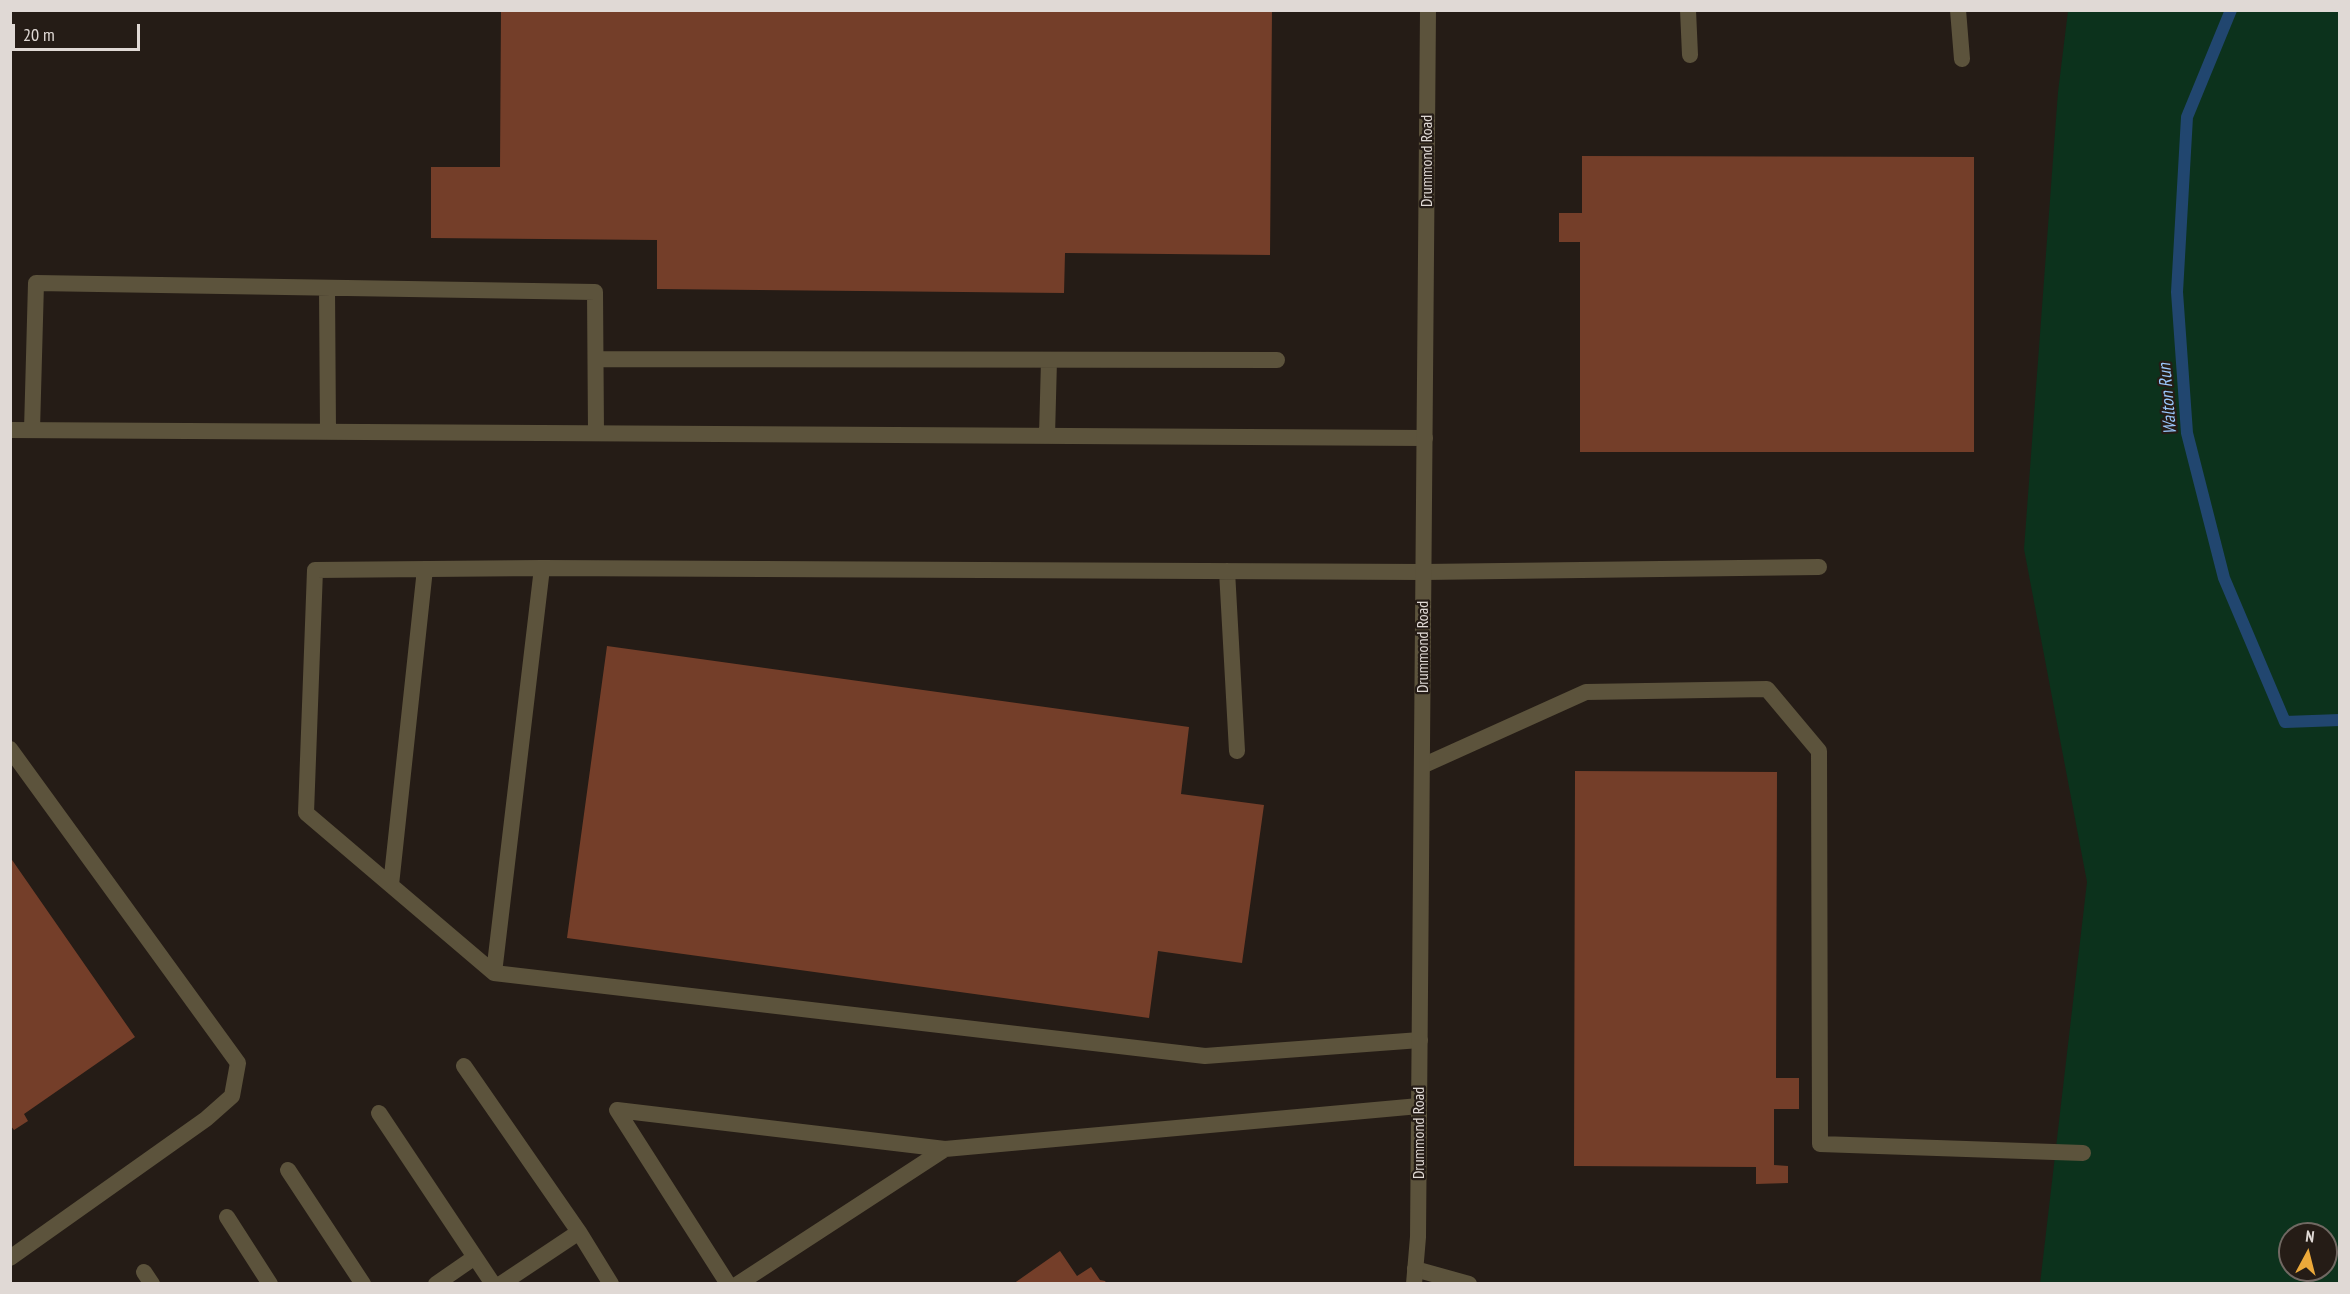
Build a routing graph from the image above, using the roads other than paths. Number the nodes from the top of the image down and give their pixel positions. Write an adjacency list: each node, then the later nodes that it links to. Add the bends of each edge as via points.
1 (1428, 10): 15 (street, Drummond Road)
2 (1688, 10): 4 (street)
3 (1958, 10): 5 (street)
4 (1690, 55)
5 (1962, 59)
6 (327, 288): 7 (street, via 595,292); 11 (street, via 36,284); 12 (street)
7 (596, 358): 8 (street); 13 (street)
8 (1049, 360): 9 (street); 14 (street)
9 (1276, 360)
10 (10, 430): 11 (street)
11 (32, 430): 12 (street)
12 (328, 432): 13 (street)
13 (596, 433): 14 (street)
14 (1047, 436): 15 (street)
15 (1425, 438): 20 (street, Drummond Road)
16 (1819, 567): 20 (street)
17 (542, 568): 18 (street); 19 (street); 25 (street)
18 (425, 569): 24 (street); 24 (street, via 315,570 306,813)
19 (1227, 571): 20 (street); 22 (street)
20 (1424, 572): 23 (street, Drummond Road)
21 (10, 749): 36 (street, via 238,1063 232,1096 206,1119)
22 (1237, 751)
23 (1422, 766): 26 (street, Drummond Road); 31 (street, via 1586,692 1767,689 1820,751 1820,1144)
24 (391, 885): 25 (street)
25 (494, 973): 26 (street, via 1205,1056)
26 (1420, 1040): 28 (street, Drummond Road)
27 (464, 1066): 34 (street)
28 (1419, 1106): 30 (street); 37 (street, Drummond Road)
29 (379, 1113): 35 (street)
30 (945, 1149): 44 (street, via 617,1110); 45 (street)
31 (2083, 1153)
32 (288, 1170): 39 (street)
33 (227, 1218): 38 (street)
34 (579, 1232): 42 (street); 43 (street)
35 (475, 1257): 40 (street); 41 (street)
36 (10, 1258)
37 (1414, 1276): 46 (street)
38 (270, 1284)
39 (363, 1284)
40 (436, 1284)
41 (493, 1284)
42 (501, 1284)
43 (611, 1284)
44 (728, 1284)
45 (738, 1284)
46 (1469, 1284)

